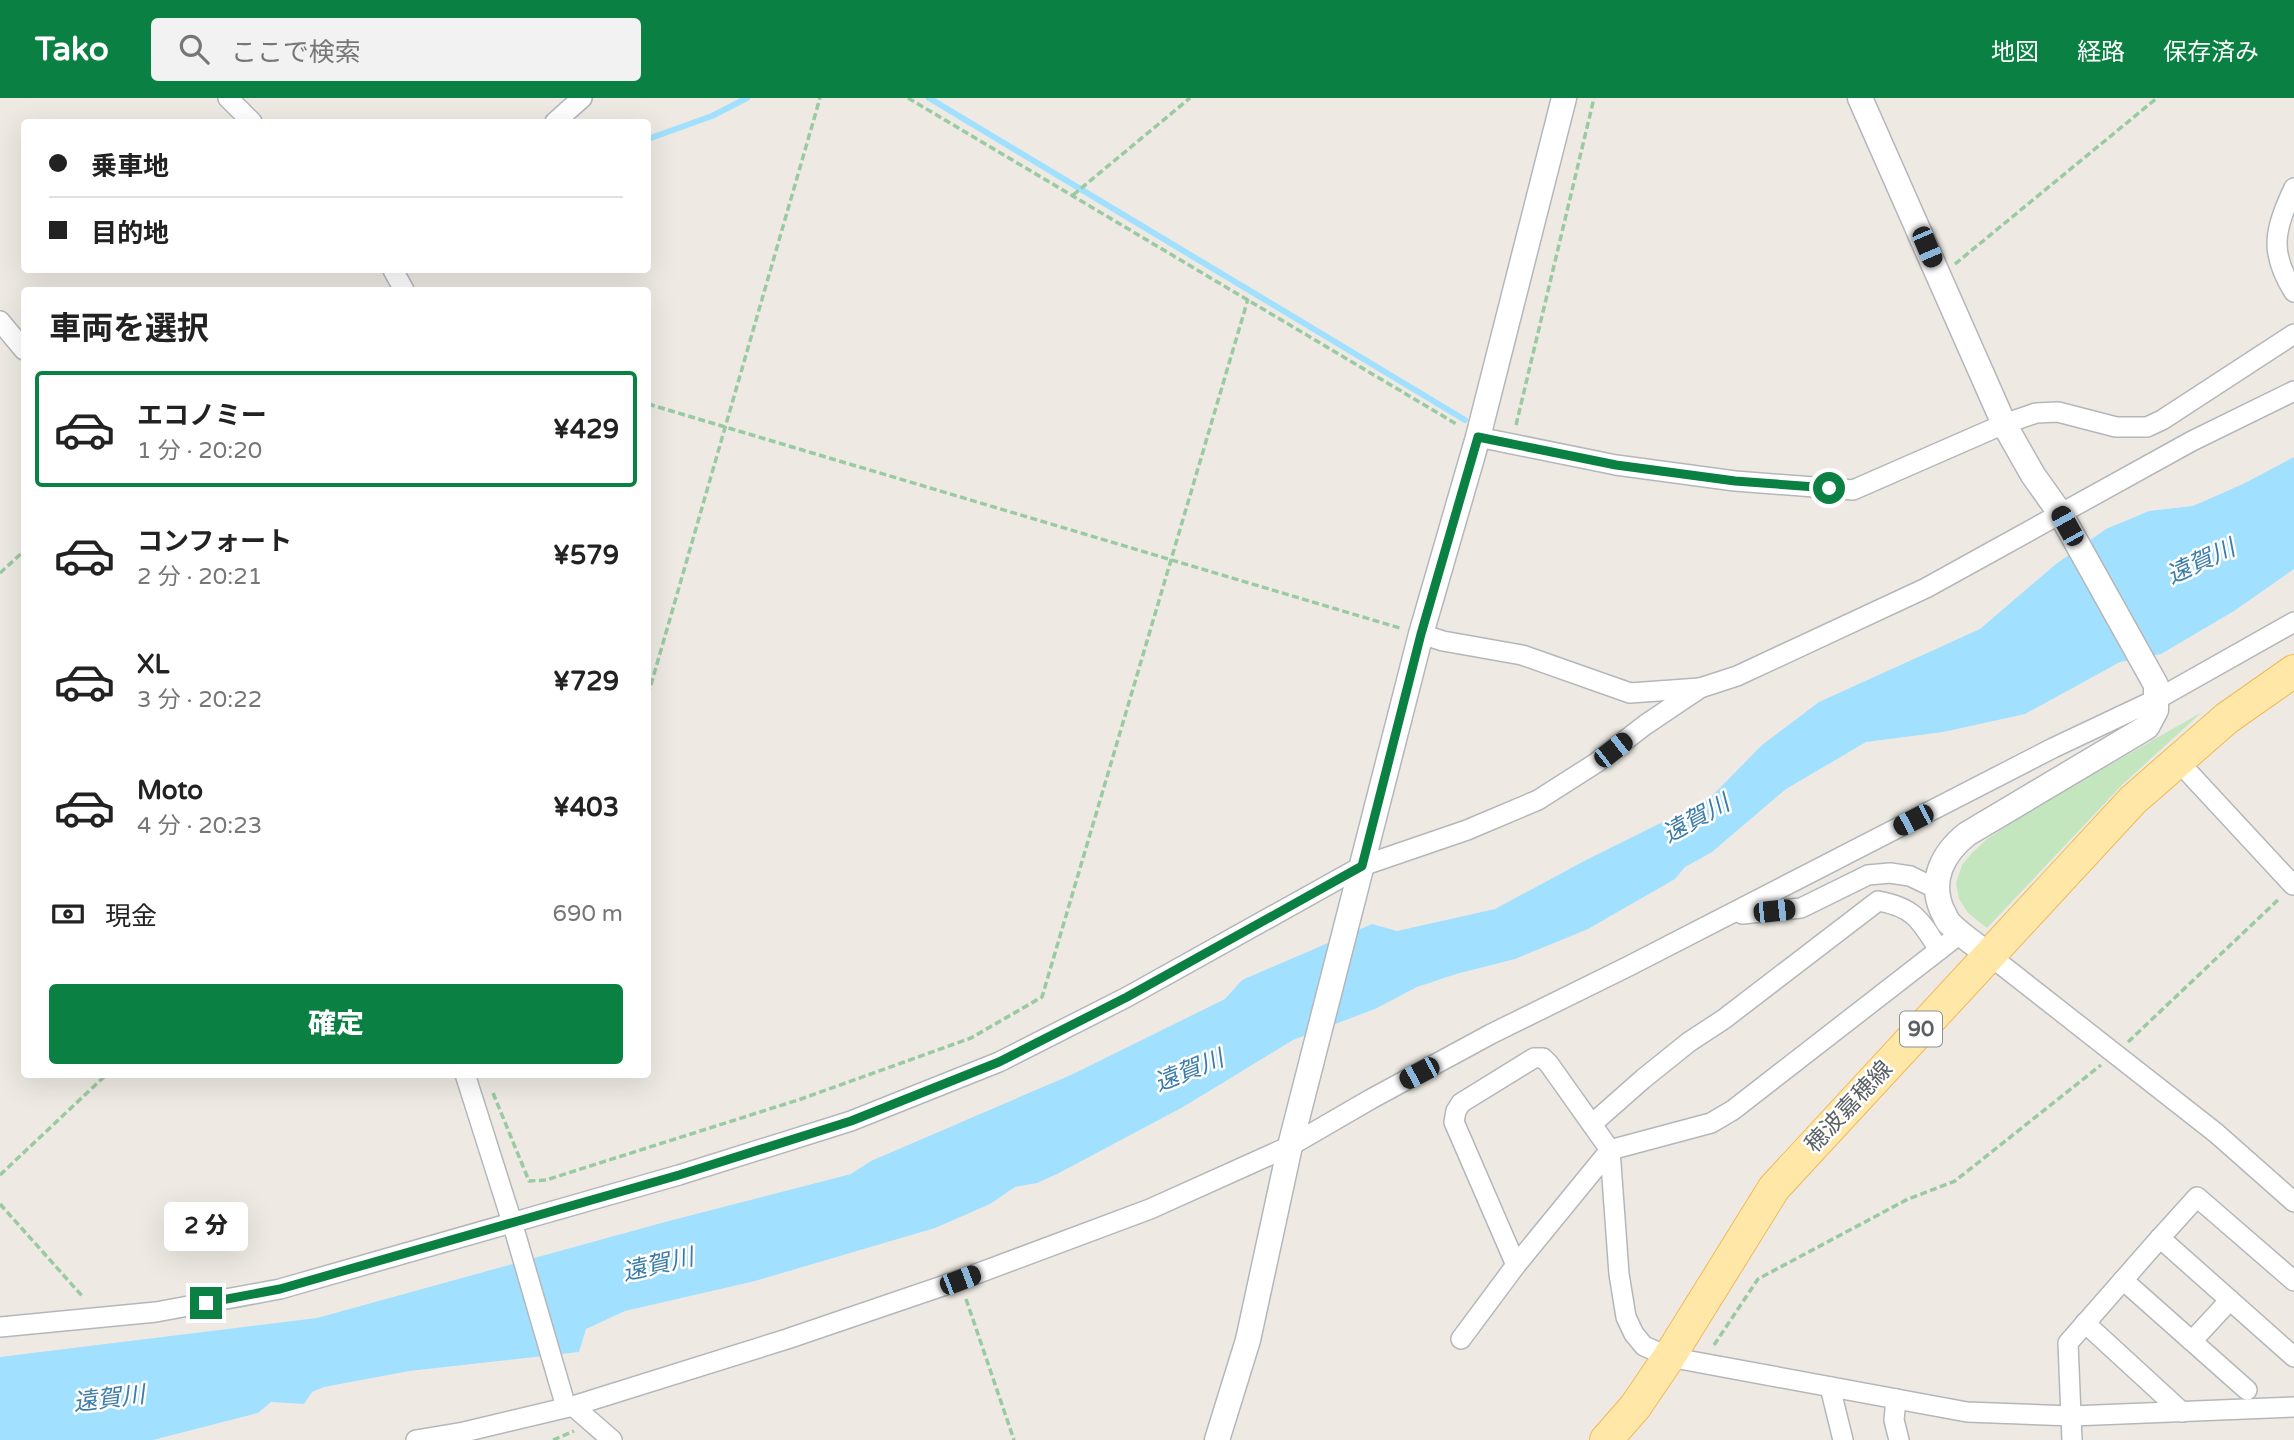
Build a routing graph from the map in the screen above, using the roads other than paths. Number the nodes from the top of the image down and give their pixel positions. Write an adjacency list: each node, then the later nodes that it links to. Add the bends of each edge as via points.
1 (228, 98): 5 (street)
2 (582, 98): 6 (street)
3 (1564, 98): 14 (street)
4 (1860, 98): 13 (street)
5 (248, 119)
6 (558, 119)
7 (2294, 188): 8 (street, via 2278,222 2276,244 2284,276)
8 (2294, 292)
9 (0, 321): 11 (street)
10 (2294, 334): 13 (street, via 2147,427 2116,428 2057,412 2036,413)
11 (21, 346)
12 (2294, 391): 15 (street, via 2192,441)
13 (2004, 424): 14 (street, via 1853,490 1616,465); 15 (street)
14 (1478, 437): 17 (street)
15 (2064, 519): 19 (street, via 1737,676); 20 (street)
16 (2294, 622): 20 (street)
17 (1421, 634): 19 (street, via 1522,655 1630,692); 22 (street)
18 (2294, 671): 21 (main road, 穂波嘉穂線 / 90)
19 (1700, 688): 22 (street, via 1538,800)
20 (2156, 690): 24 (street, via 2156,710 2147,727 1952,846 1942,861); 25 (street)
21 (2177, 760): 23 (street); 28 (main road, 穂波嘉穂線 / 90, via 2100,834)
22 (1359, 876): 31 (street); 34 (street, via 999,1062 851,1121)
23 (2293, 885)
24 (1937, 889): 25 (street, via 1910,876 1890,873 1867,876 1801,908); 26 (street, via 1948,922)
25 (1727, 916): 31 (street)
26 (1961, 933): 27 (street); 28 (street)
27 (1939, 950): 30 (street, via 1919,918 1878,901 1689,1042); 32 (street, via 1733,1110 1711,1123)
28 (1989, 955): 33 (street, via 2216,1133); 44 (main road, 穂波嘉穂線 / 90, via 1774,1188)
29 (466, 1078): 34 (street)
30 (1592, 1125): 32 (street); 36 (street, via 1543,1058 1534,1058 1461,1102 1456,1111 1454,1122)
31 (1294, 1135): 49 (street, via 1150,1209 960,1280 787,1339); 55 (street, via 1248,1340)
32 (1610, 1150): 36 (street); 44 (street, via 1626,1317 1644,1346)
33 (2294, 1202)
34 (513, 1226): 41 (street, via 280,1289 156,1312); 49 (street)
35 (2160, 1238): 37 (street); 38 (street, via 2197,1197); 39 (street)
36 (1516, 1265): 42 (street)
37 (2123, 1280): 40 (street); 43 (street)
38 (2294, 1281)
39 (2230, 1300): 43 (street); 45 (street)
40 (2085, 1324): 51 (street); 52 (street, via 2068,1343)
41 (0, 1327)
42 (1461, 1339)
43 (2192, 1341): 47 (street)
44 (1669, 1357): 46 (street); 56 (main road, 穂波嘉穂線 / 90)
45 (2294, 1357)
46 (1830, 1387): 48 (street); 57 (street)
47 (2247, 1390)
48 (1896, 1399): 52 (street, via 1967,1412); 58 (street, via 1894,1420)
49 (568, 1404): 53 (street); 54 (street)
50 (2294, 1407): 51 (street)
51 (2182, 1412): 52 (street)
52 (2072, 1416): 59 (street)
53 (416, 1440)
54 (612, 1440)
55 (1217, 1440)
56 (1606, 1440)
57 (1843, 1440)
58 (1899, 1440)
59 (2072, 1440)

